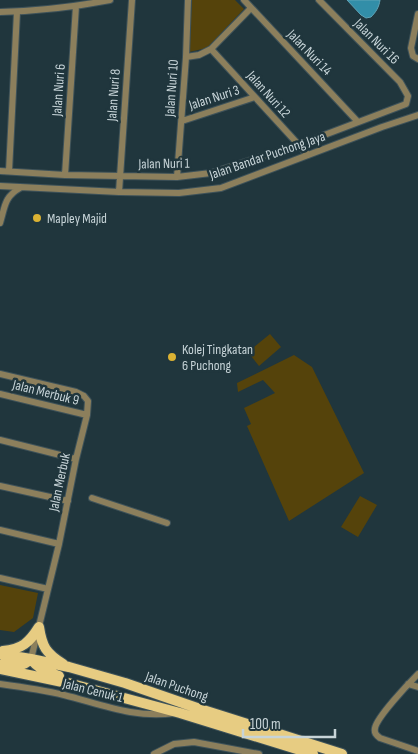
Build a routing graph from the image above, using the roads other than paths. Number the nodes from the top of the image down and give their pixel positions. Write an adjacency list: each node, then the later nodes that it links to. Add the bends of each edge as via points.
1 (110, 0): 6 (street)
2 (132, 0): 24 (street, Jalan Nuri 8)
3 (188, 0): 12 (street, Jalan Nuri 10)
4 (244, 0): 7 (street, Jalan Nuri 14)
5 (319, 0): 15 (street, Jalan Nuri 16, via 400,82 408,96)
6 (76, 6): 9 (street); 23 (street, Jalan Nuri 6)
7 (252, 8): 11 (street); 18 (street, Jalan Nuri 14)
8 (0, 12): 9 (street)
9 (17, 12): 22 (street)
10 (418, 14): 13 (street, via 411,48 413,56)
11 (211, 49): 12 (street); 14 (street, Jalan Nuri 12)
12 (186, 57): 17 (street, Jalan Nuri 10)
13 (418, 59)
14 (255, 97): 17 (street, Jalan Nuri 3); 19 (street, Jalan Nuri 12)
15 (406, 104): 18 (street, Jalan Nuri 1)
16 (418, 115): 20 (street, Jalan Bandar Puchong Jaya)
17 (182, 121): 25 (street, Jalan Nuri 10)
18 (358, 122): 19 (street, Jalan Nuri 1)
19 (298, 144): 20 (street, Jalan Nuri 12); 25 (street, Jalan Nuri 1, via 211,173)
20 (308, 155): 28 (street, Jalan Bandar Puchong Jaya, via 221,188 179,193)
21 (0, 171): 22 (street, Jalan Nuri 1)
22 (9, 171): 23 (street, Jalan Nuri 1)
23 (66, 175): 24 (street, Jalan Nuri 1)
24 (120, 176): 25 (street, Jalan Nuri 1); 28 (street, Jalan Nuri 8)
25 (177, 177)
26 (0, 186): 27 (street, Jalan Bandar Puchong Jaya)
27 (21, 188): 28 (street, Jalan Bandar Puchong Jaya); 29 (street, via 9,196)
28 (119, 192)
29 (2, 209): 30 (street)
30 (0, 223)
31 (0, 374): 33 (street, via 81,394 87,398)
32 (0, 394): 33 (street, Jalan Merbuk 9)
33 (87, 415): 35 (street, Jalan Merbuk)
34 (0, 440): 35 (street)
35 (76, 459): 38 (street, Jalan Merbuk)
36 (0, 486): 38 (street)
37 (92, 498): 39 (street)
38 (68, 501): 41 (street, Jalan Merbuk)
39 (167, 523)
40 (0, 530): 41 (street)
41 (59, 544): 43 (street, Jalan Merbuk)
42 (0, 578): 43 (street)
43 (48, 589): 44 (street, Jalan Merbuk)
44 (39, 627): 45 (main road, via 28,642); 46 (street, Jalan Merbuk); 48 (main road, via 45,649)
45 (0, 652): 46 (main road, Jalan Puchong)
46 (31, 659): 47 (main road, via 20,666); 48 (main road, Jalan Puchong); 52 (main road, via 41,670)
47 (0, 664)
48 (68, 667): 60 (main road, Jalan Puchong)
49 (0, 669): 52 (main road, Jalan Puchong)
50 (418, 674): 53 (street)
51 (0, 684): 55 (street, Jalan Cenuk 1, via 39,689 134,713)
52 (72, 684): 55 (main road, Jalan Puchong)
53 (408, 684): 54 (street); 56 (street, via 382,716 374,732 376,736)
54 (418, 687)
55 (180, 713): 57 (main road, Jalan Puchong)
56 (418, 751)
57 (306, 753)
58 (154, 754): 59 (street, via 174,744 194,742)
59 (259, 754)
60 (342, 754)

